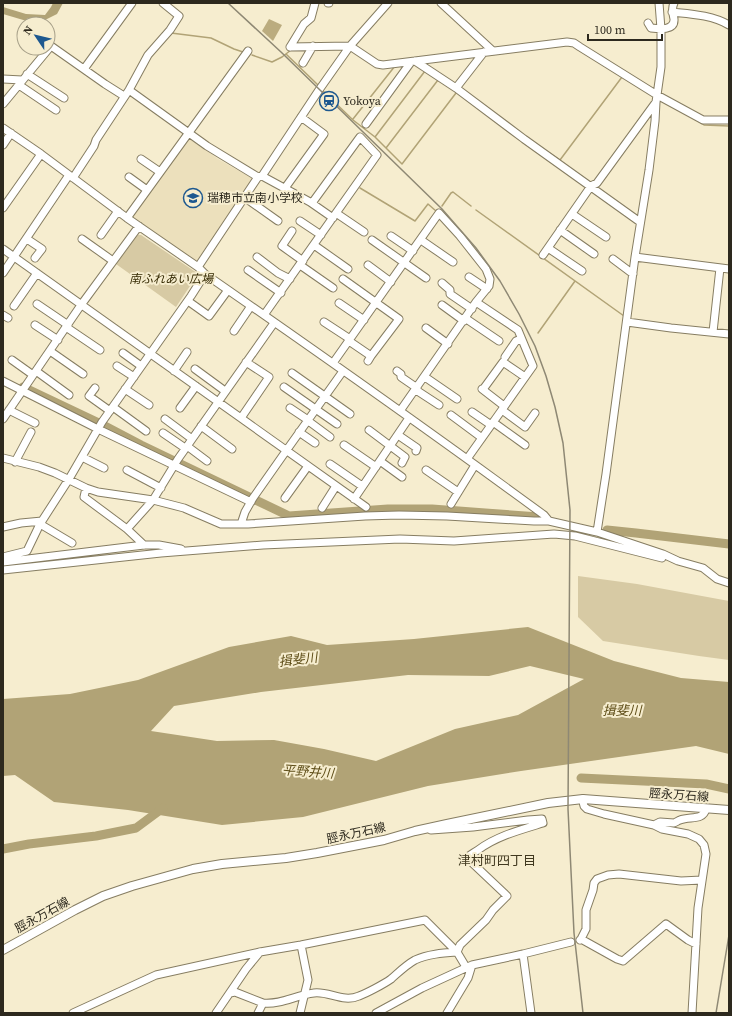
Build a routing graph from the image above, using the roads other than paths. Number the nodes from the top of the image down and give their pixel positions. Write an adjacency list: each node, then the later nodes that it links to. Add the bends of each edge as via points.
1 (132, 3): 19 (street)
2 (163, 3): 24 (street, via 179,16 148,55)
3 (315, 3): 12 (street, via 311,18 304,24 290,47)
4 (388, 3): 13 (street)
5 (441, 3): 15 (street)
6 (659, 3): 11 (street)
7 (674, 3): 8 (street)
8 (672, 12): 10 (street, via 703,16); 11 (street, via 672,26)
9 (648, 23): 11 (street, via 651,28)
10 (729, 25)
11 (661, 29): 26 (street, via 661,67)
12 (313, 46): 13 (street); 18 (street)
13 (350, 46): 17 (street, via 377,64); 29 (street)
14 (248, 51): 34 (street)
15 (493, 51): 16 (street); 26 (street, via 574,43)
16 (484, 52): 17 (street); 23 (street)
17 (413, 62): 23 (street); 31 (street)
18 (303, 63)
19 (84, 68): 20 (street, via 51,46); 24 (street, via 105,84)
20 (27, 74): 22 (street); 25 (street)
21 (3, 79): 22 (street)
22 (20, 82): 27 (street); 28 (street)
23 (456, 88): 42 (street)
24 (127, 93): 34 (street); 39 (street)
25 (64, 98)
26 (657, 98): 30 (street, via 703,120); 42 (street, via 597,183); 54 (street)
27 (3, 104)
28 (56, 110)
29 (302, 117): 40 (street); 43 (street, via 324,134)
30 (729, 120)
31 (366, 124)
32 (3, 128): 33 (street)
33 (11, 133): 35 (street); 36 (street)
34 (189, 133): 38 (street); 40 (street)
35 (3, 145)
36 (41, 154): 39 (street); 47 (street)
37 (141, 159): 38 (street)
38 (160, 172): 44 (street)
39 (71, 176): 48 (street); 63 (street)
40 (260, 176): 43 (street); 45 (street)
41 (129, 177): 44 (street)
42 (591, 186): 49 (street); 54 (street)
43 (285, 188): 46 (street)
44 (147, 190): 51 (street)
45 (244, 197): 52 (street); 82 (street)
46 (312, 203): 50 (street); 50 (street, via 360,137 377,155)
47 (3, 208)
48 (118, 211): 51 (street); 61 (street)
49 (572, 214): 56 (street); 62 (street)
50 (335, 216): 58 (street); 59 (street)
51 (127, 218): 55 (street)
52 (278, 221)
53 (300, 221): 59 (street)
54 (640, 222): 75 (street)
55 (139, 226): 78 (street); 82 (street)
56 (560, 230): 68 (street); 71 (street)
57 (292, 231): 80 (street, via 282,246)
58 (364, 232)
59 (321, 235): 67 (street)
60 (392, 235): 70 (street)
61 (101, 236)
62 (606, 237)
63 (27, 239): 73 (street); 76 (street, via 42,249)
64 (82, 239): 78 (street)
65 (372, 240): 81 (street)
66 (421, 240): 70 (street); 79 (street); 100 (street, via 439,213 486,269 490,279)
67 (314, 245): 80 (street); 85 (street)
68 (548, 248): 72 (street); 88 (street)
69 (3, 249): 73 (street)
70 (414, 250): 81 (street)
71 (594, 254)
72 (542, 255)
73 (14, 257): 89 (street); 90 (street)
74 (257, 257): 95 (street)
75 (635, 257): 84 (street); 92 (street)
76 (35, 258)
77 (613, 259): 92 (street)
78 (113, 261): 108 (street)
79 (453, 262)
80 (302, 263): 95 (street); 99 (street)
81 (404, 263): 94 (street); 98 (street)
82 (198, 267): 91 (street)
83 (367, 267): 98 (street)
84 (720, 268): 86 (street); 123 (street)
85 (348, 269)
86 (729, 269)
87 (248, 270): 102 (street)
88 (582, 271)
89 (3, 273)
90 (37, 273): 108 (street); 110 (street)
91 (206, 274): 101 (street); 103 (street)
92 (633, 274): 118 (street)
93 (469, 277): 100 (street)
94 (426, 278)
95 (290, 279): 102 (street)
96 (343, 279): 104 (street)
97 (442, 283): 112 (street, via 450,290 450,294)
98 (390, 284): 104 (street)
99 (333, 288)
100 (487, 289): 105 (street)
101 (228, 290): 103 (street, via 209,316); 111 (street)
102 (281, 293): 113 (street)
103 (188, 301): 134 (street)
104 (376, 302): 114 (street); 127 (street, via 398,319 370,358)
105 (476, 302): 112 (street); 125 (street, via 518,330)
106 (339, 303): 114 (street)
107 (37, 304): 120 (street)
108 (82, 305): 120 (street); 134 (street)
109 (442, 305): 115 (street)
110 (14, 306)
111 (251, 306): 113 (street); 122 (street)
112 (472, 309): 115 (street)
113 (264, 315): 116 (street)
114 (364, 320): 127 (street)
115 (464, 320): 128 (street); 129 (street)
116 (274, 322): 137 (street); 138 (street)
117 (324, 322): 127 (street)
118 (627, 322): 123 (street); 236 (street)
119 (35, 325): 126 (street)
120 (67, 326): 126 (street); 131 (street)
121 (426, 328): 129 (street)
122 (234, 331)
123 (713, 332): 124 (street)
124 (729, 334)
125 (521, 339): 135 (street, via 516,340); 150 (street, via 533,366)
126 (58, 340): 130 (street)
127 (350, 340): 138 (street)
128 (499, 341)
129 (448, 344): 149 (street)
130 (50, 350): 145 (street); 147 (street)
131 (100, 350)
132 (123, 352): 140 (street)
133 (187, 352): 142 (street)
134 (150, 353): 140 (street); 142 (street)
135 (505, 357)
136 (12, 360): 145 (street)
137 (246, 362): 158 (street); 176 (street, via 269,378)
138 (333, 363): 143 (street)
139 (117, 366): 148 (street)
140 (142, 366): 148 (street)
141 (195, 369): 158 (street)
142 (174, 371): 152 (street)
143 (343, 371): 160 (street); 171 (street)
144 (397, 371): 156 (street)
145 (34, 373): 157 (street); 159 (street)
146 (292, 373): 160 (street)
147 (83, 374)
148 (134, 377): 155 (street)
149 (425, 377): 156 (street); 161 (street)
150 (525, 377): 167 (street); 167 (street, via 503,362 483,388)
151 (3, 382): 157 (street)
152 (196, 386): 162 (street); 165 (street)
153 (284, 387): 169 (street)
154 (94, 388): 168 (street, via 89,396)
155 (125, 389): 163 (street); 168 (street)
156 (417, 389): 164 (street); 171 (street)
157 (22, 391): 170 (street); 185 (street)
158 (225, 391): 162 (street)
159 (69, 394)
160 (325, 396): 169 (street); 174 (street)
161 (456, 399)
162 (218, 401): 176 (street); 184 (street)
163 (149, 405)
164 (439, 405)
165 (180, 408)
166 (290, 408): 180 (street)
167 (503, 408): 173 (street, via 525,427); 183 (street)
168 (111, 409): 185 (street); 187 (street)
169 (316, 409): 180 (street); 182 (street)
170 (9, 410): 178 (street); 181 (street)
171 (400, 412): 177 (street)
172 (472, 412): 183 (street)
173 (535, 413)
174 (350, 414)
175 (451, 415): 193 (street)
176 (241, 418): 201 (street)
177 (409, 418): 191 (street); 205 (street)
178 (3, 419)
179 (165, 419): 194 (street)
180 (308, 420): 189 (street); 192 (street)
181 (35, 422)
182 (337, 424)
183 (492, 424): 193 (street); 198 (street)
184 (201, 426): 194 (street); 200 (street)
185 (98, 429): 204 (street); 211 (street)
186 (370, 429): 196 (street)
187 (146, 431)
188 (31, 432): 207 (street)
189 (299, 432): 195 (street); 201 (street)
190 (163, 433): 199 (street)
191 (398, 435): 196 (street); 202 (street, via 417,448)
192 (330, 437)
193 (482, 438): 205 (street)
194 (192, 439): 199 (street)
195 (315, 443)
196 (392, 444): 208 (street, via 405,457); 210 (street)
197 (344, 445): 210 (street)
198 (525, 445)
199 (186, 447): 206 (street); 211 (street)
200 (232, 449)
201 (286, 450): 213 (street); 227 (street)
202 (416, 451)
203 (3, 458): 207 (street)
204 (82, 458): 214 (street); 218 (street)
205 (467, 459): 212 (street)
206 (207, 461)
207 (15, 462): 218 (street, via 39,467)
208 (402, 463)
209 (330, 464): 220 (street)
210 (378, 464): 217 (street); 220 (street)
211 (174, 465): 222 (street); 227 (street)
212 (474, 465): 223 (street); 231 (street)
213 (308, 466): 219 (street); 224 (street)
214 (104, 468)
215 (127, 470): 222 (street)
216 (426, 470): 223 (street)
217 (402, 477)
218 (69, 480): 221 (street); 232 (street)
219 (336, 486): 225 (street); 230 (street)
220 (362, 486): 225 (street)
221 (86, 488): 226 (street); 235 (street, via 84,497)
222 (161, 488): 226 (street)
223 (458, 492): 228 (street)
224 (285, 498)
225 (354, 499): 229 (street)
226 (153, 500): 233 (street, via 184,508 221,524); 235 (street)
227 (251, 502): 233 (street)
228 (451, 504)
229 (366, 507)
230 (322, 508)
231 (549, 521): 233 (street, via 399,515); 236 (street)
232 (41, 523): 234 (street, via 21,523); 237 (street); 240 (street, via 27,551)
233 (241, 524)
234 (3, 527)
235 (128, 530): 238 (street)
236 (597, 532): 241 (street)
237 (72, 543)
238 (144, 545): 239 (street, via 159,544); 242 (street)
239 (191, 550): 241 (street, via 367,540 454,542 554,534 575,536); 243 (street)
240 (3, 557)
241 (678, 561): 244 (street, via 703,568 717,579)
242 (3, 562)
243 (3, 570)
244 (729, 583)
245 (583, 799): 246 (main road, 脛永万石線); 248 (street, via 587,809); 249 (main road, 脛永万石線, via 548,803)
246 (706, 809): 247 (main road, 脛永万石線); 248 (street, via 700,817)
247 (729, 810)
248 (654, 825): 250 (street, via 700,839 706,854)
249 (415, 831): 254 (main road, 脛永万石線, via 318,853 193,869 132,886 103,896); 256 (street, via 542,819 543,823 505,835 467,858 506,896 460,945)
250 (702, 880): 252 (street); 252 (street, via 681,881 619,874 598,879 594,883 586,910 586,930 580,939 623,960 666,924)
251 (571, 942): 257 (street)
252 (696, 944): 269 (street)
253 (301, 945): 255 (street); 256 (street, via 425,920); 260 (street, via 308,980)
254 (3, 950)
255 (260, 952): 259 (street); 262 (street, via 156,975)
256 (457, 952): 258 (street); 260 (street, via 428,955 416,960 390,980 350,999 314,993)
257 (523, 954): 258 (street); 268 (street)
258 (469, 966): 266 (street); 267 (street, via 468,978)
259 (230, 993): 261 (street, via 235,992); 263 (street)
260 (304, 995): 261 (street, via 276,1003); 265 (street)
261 (263, 1003): 264 (street)
262 (74, 1013)
263 (216, 1013)
264 (258, 1013)
265 (300, 1013)
266 (376, 1013)
267 (447, 1013)
268 (531, 1013)
269 (692, 1013)

